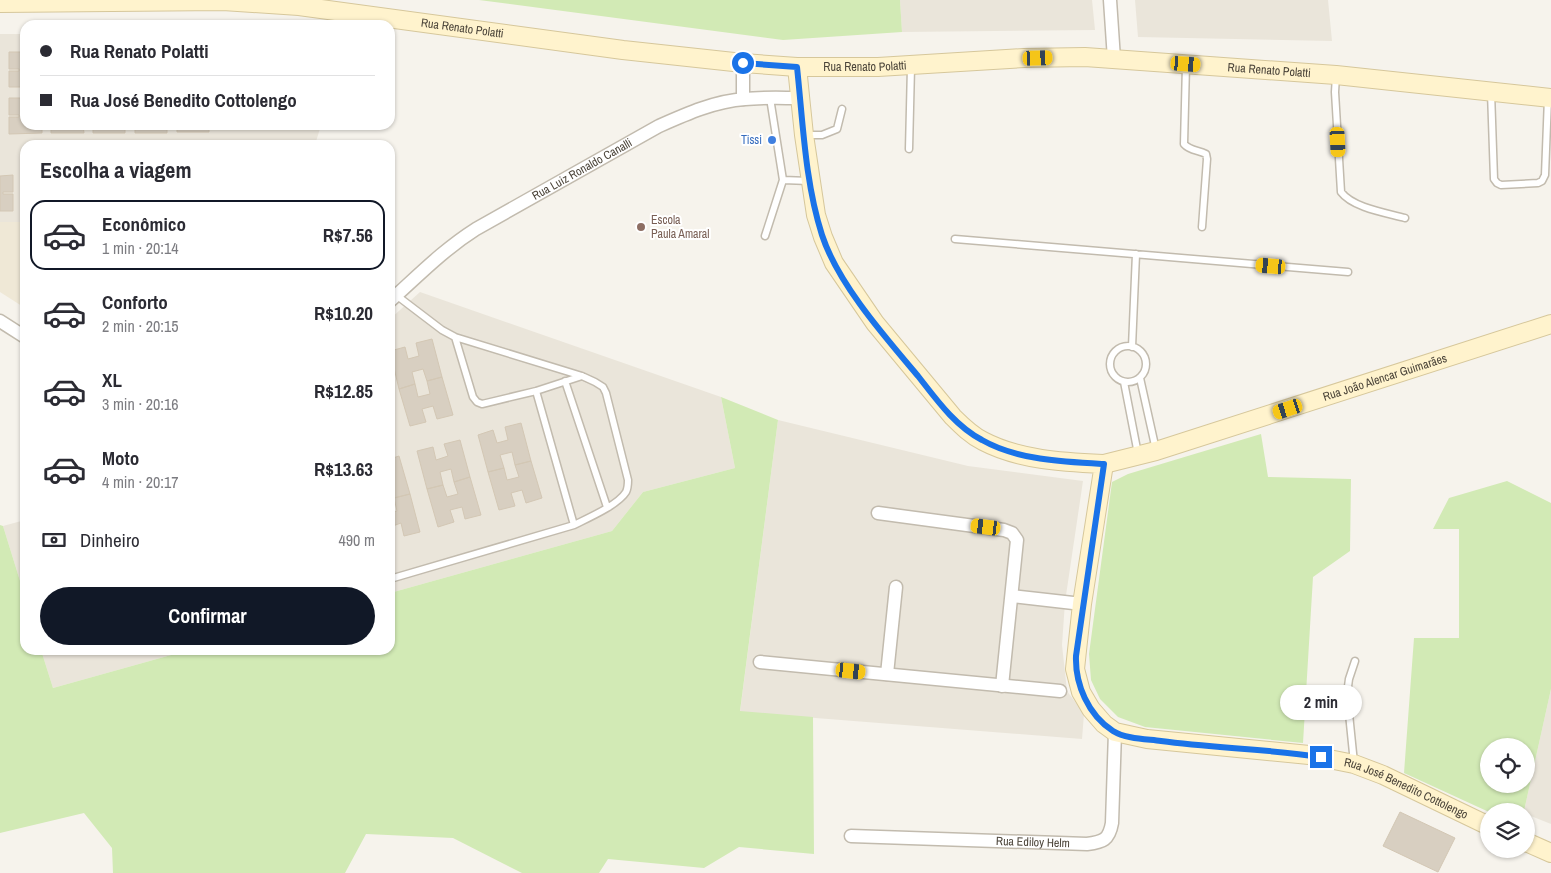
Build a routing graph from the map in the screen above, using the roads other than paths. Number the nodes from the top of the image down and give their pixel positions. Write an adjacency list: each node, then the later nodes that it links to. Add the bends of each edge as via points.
1 (1110, 0): 4 (street)
2 (67, 1): 3 (main road, Rua Renato Polatti); 5 (main road, Rua Renato Polatti, via 276,4)
3 (0, 3)
4 (1114, 59): 6 (main road, Rua Renato Polatti); 7 (main road, Rua Renato Polatti, via 1024,58)
5 (743, 63): 8 (main road, Rua Renato Polatti); 14 (street)
6 (1186, 64): 9 (main road, Rua Renato Polatti); 21 (lane, via 1184,144 1187,148 1202,151 1207,159)
7 (911, 66): 8 (main road, Rua Renato Polatti); 17 (lane)
8 (797, 67): 13 (main road)
9 (1336, 75): 10 (main road, Rua Renato Polatti); 20 (lane, via 1341,192 1357,204)
10 (1490, 91): 11 (main road, Rua Renato Polatti); 11 (lane, via 1494,179 1501,185 1542,181)
11 (1550, 97)
12 (770, 98): 13 (street, Rua Luiz Ronaldo Canalli); 14 (street, Rua Luiz Ronaldo Canalli); 18 (lane)
13 (800, 98): 16 (main road)
14 (743, 99): 26 (street, Rua Luiz Ronaldo Canalli, via 688,113 635,138 476,228 435,259)
15 (842, 109): 16 (lane, via 832,132)
16 (804, 135): 19 (main road)
17 (909, 149)
18 (783, 180): 19 (lane); 22 (lane)
19 (810, 181): 40 (main road, via 816,215 834,263 875,323 953,417 981,440 1000,449 1044,459)
20 (1405, 218)
21 (1202, 227)
22 (765, 236)
23 (955, 239): 24 (lane)
24 (1136, 254): 25 (lane); 32 (lane)
25 (1348, 272)
26 (395, 296)
27 (395, 299): 31 (lane)
28 (0, 321): 30 (street)
29 (1551, 324): 38 (main road, Rua João Alencar Guimarães)
30 (20, 334)
31 (455, 337): 33 (lane); 37 (lane, via 476,402 482,404)
32 (1132, 347): 34 (lane, via 1138,349 1146,360); 36 (lane, via 1118,349 1111,360 1113,374)
33 (582, 376): 35 (lane); 41 (lane, via 603,387 606,393 628,480 625,494)
34 (1140, 378): 36 (lane); 38 (lane)
35 (565, 381): 37 (lane); 41 (lane)
36 (1124, 382): 39 (lane)
37 (536, 391): 43 (lane)
38 (1156, 451): 39 (main road, Rua João Alencar Guimarães)
39 (1138, 457): 40 (main road, Rua João Alencar Guimarães)
40 (1104, 464): 47 (main road)
41 (607, 507): 43 (lane)
42 (878, 513): 46 (street, via 1012,533 1017,540)
43 (574, 525): 44 (lane)
44 (395, 578)
45 (896, 587): 50 (street)
46 (1012, 596): 47 (street); 51 (street)
47 (1082, 604): 53 (main road, via 1076,656 1077,680 1091,709)
48 (1355, 661): 54 (lane, via 1347,694)
49 (760, 662): 50 (street)
50 (887, 674): 51 (street)
51 (1002, 686): 52 (street)
52 (1060, 691)
53 (1114, 732): 54 (main road, Rua José Benedito Cottolengo, via 1147,740 1309,755); 56 (street, Rua Ediloy Helm, via 1112,823 1106,839 1097,843)
54 (1354, 764): 55 (main road, Rua José Benedito Cottolengo, via 1391,778)
55 (1480, 822)
56 (851, 836)
57 (1535, 846): 58 (main road)
58 (1551, 853)

